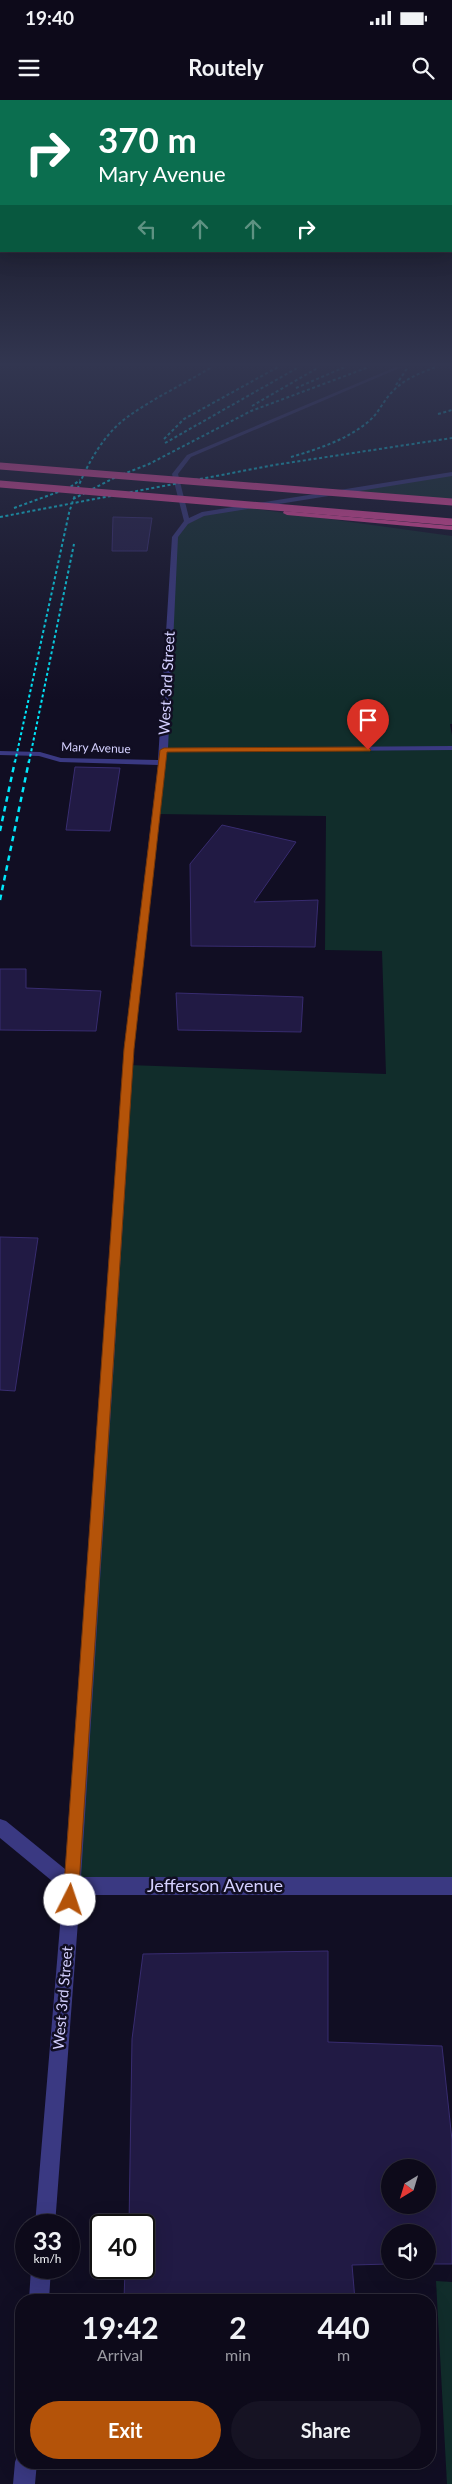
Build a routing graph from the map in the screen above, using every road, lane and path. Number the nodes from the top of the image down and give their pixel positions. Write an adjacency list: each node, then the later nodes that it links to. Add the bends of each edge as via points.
1 (154, 478): 5 (highway, bridge)
2 (176, 478): 7 (street)
3 (425, 478): 7 (street, via 222,510)
4 (0, 484): 6 (highway, bridge)
5 (452, 502)
6 (238, 503): 8 (highway, bridge); 9 (highway, bridge, via 287,513)
7 (187, 520): 12 (street, West 3rd Street, via 175,536)
8 (452, 522)
9 (452, 528)
10 (452, 748): 12 (street, Mary Avenue)
11 (0, 753): 12 (street, Mary Avenue, via 40,754 60,760)
12 (163, 756): 14 (street, West 3rd Street, via 129,1049)
13 (0, 1827): 14 (street)
14 (72, 1886): 15 (street, Jefferson Avenue); 16 (street, West 3rd Street)
15 (452, 1886)
16 (46, 2214)
17 (40, 2279): 18 (street)
18 (39, 2294)
19 (25, 2469): 20 (street)
20 (24, 2484)

